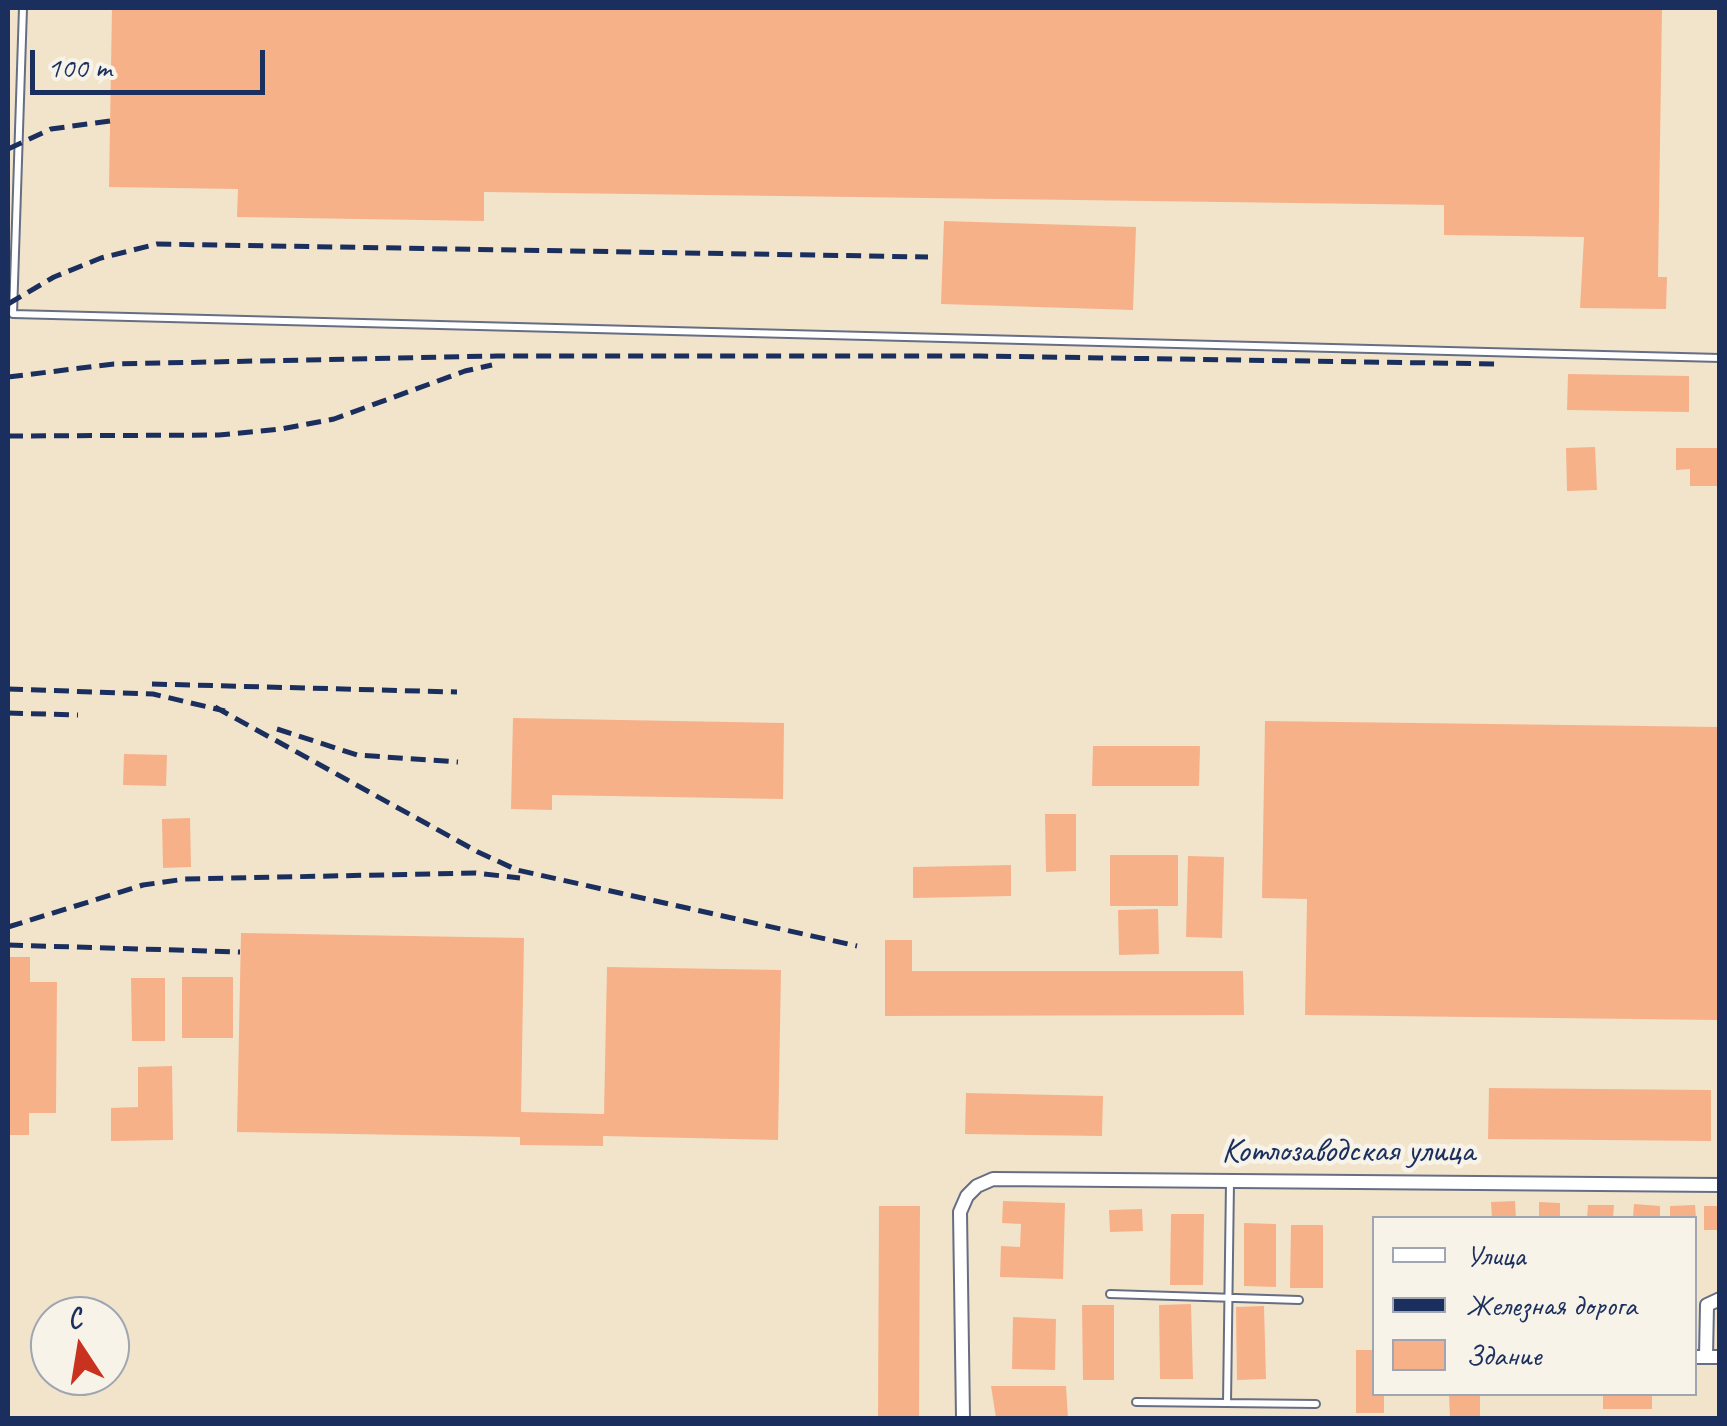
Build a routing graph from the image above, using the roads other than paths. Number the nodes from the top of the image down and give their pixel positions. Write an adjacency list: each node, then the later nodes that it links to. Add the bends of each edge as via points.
1 (23, 8): 2 (lane, via 13,314)
2 (1720, 358)
3 (1230, 1181): 4 (street, Котлозаводская улица); 6 (lane); 13 (street, Котлозаводская улица, via 992,1179 978,1186 960,1212)
4 (1720, 1185)
5 (1110, 1294): 6 (lane)
6 (1228, 1298): 8 (lane); 11 (lane)
7 (1720, 1299): 9 (street, via 1706,1305)
8 (1299, 1300)
9 (1707, 1358)
10 (1136, 1402): 11 (lane)
11 (1227, 1403): 12 (lane)
12 (1316, 1404)
13 (963, 1418)

